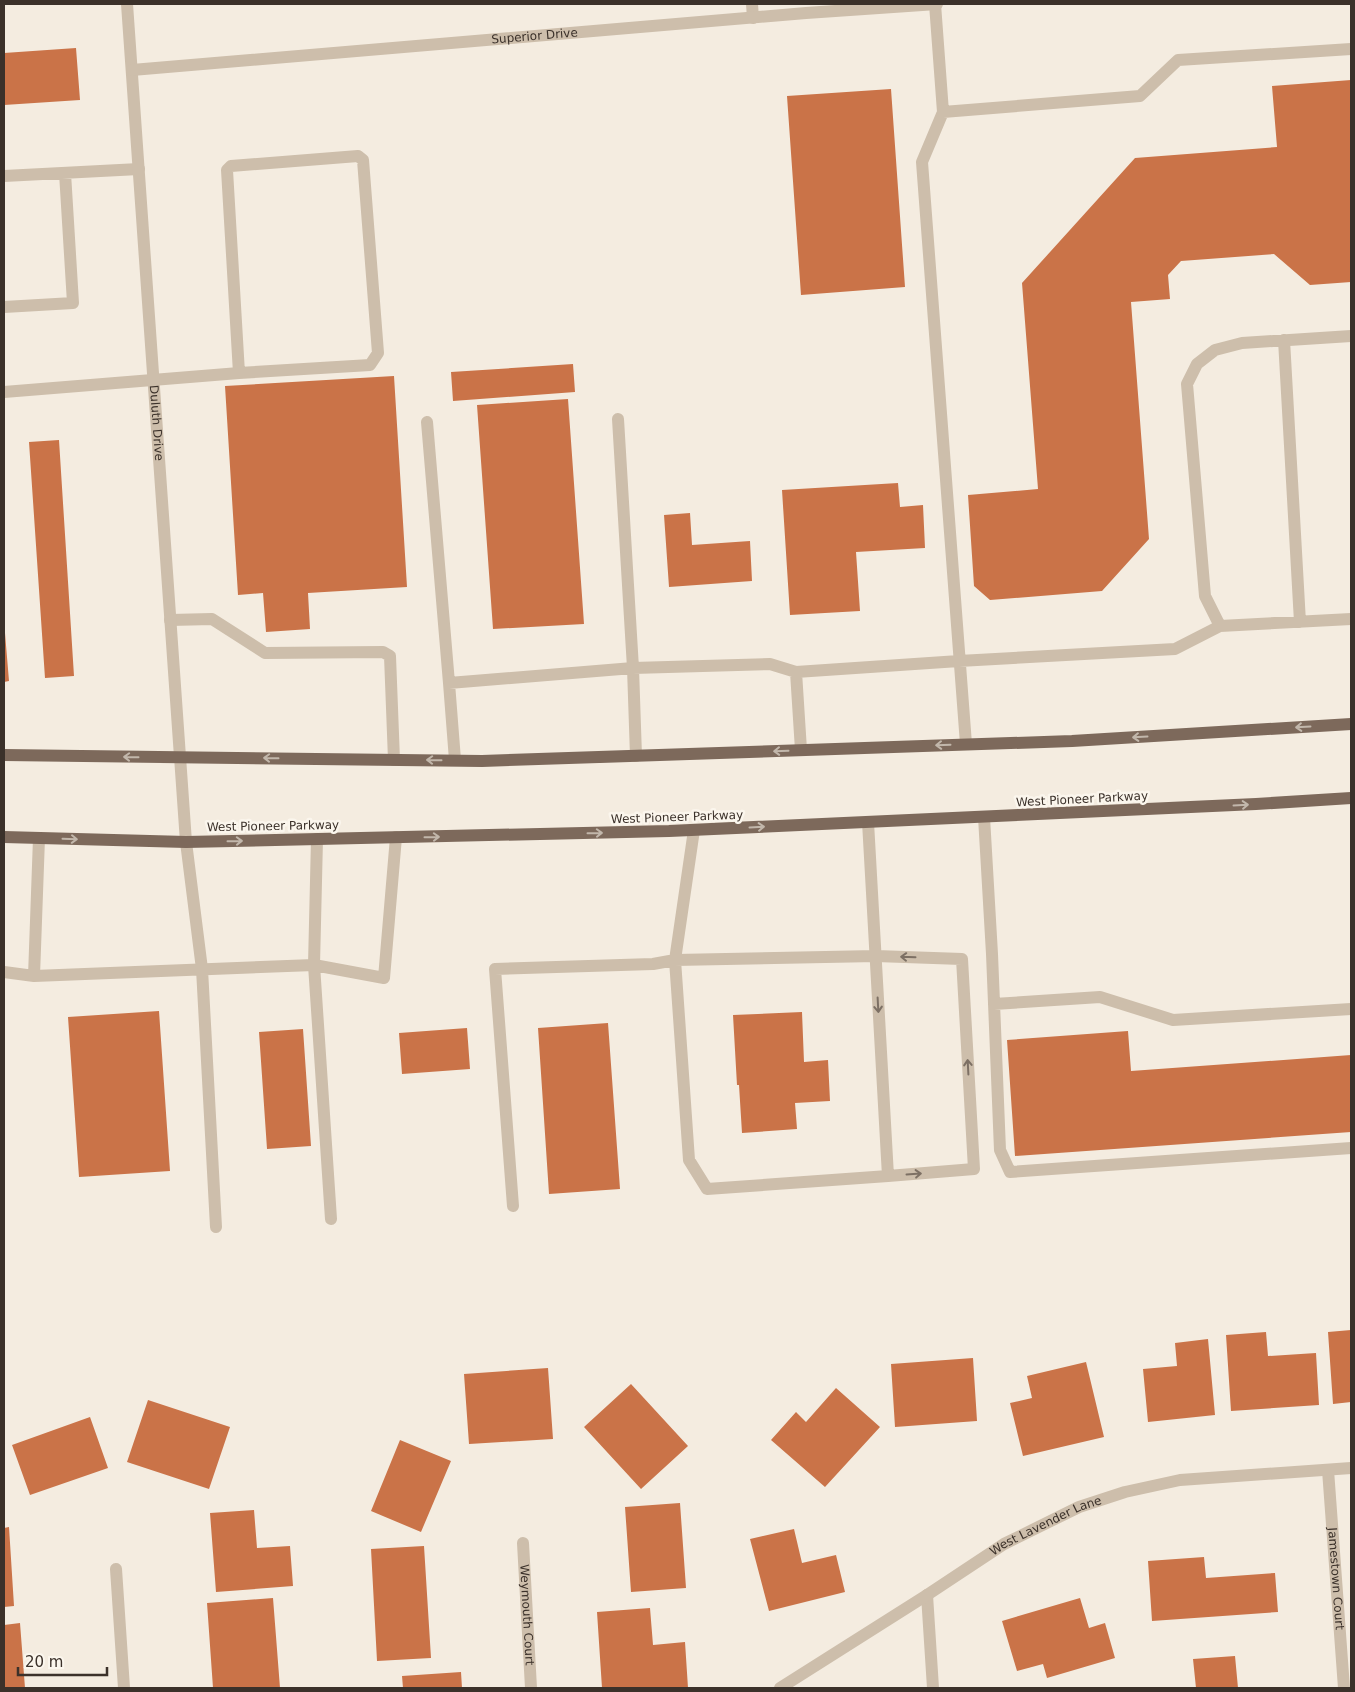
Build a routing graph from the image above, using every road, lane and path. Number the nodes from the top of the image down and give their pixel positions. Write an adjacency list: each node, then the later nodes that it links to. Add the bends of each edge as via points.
1 (127, 4): 6 (street, Duluth Drive)
2 (752, 4): 4 (street)
3 (936, 4): 4 (street, Superior Drive); 7 (street)
4 (753, 18): 6 (street, Superior Drive)
5 (1351, 49): 7 (street, via 1178,60 1140,96)
6 (132, 70): 8 (street, Duluth Drive)
7 (943, 112): 23 (street, via 922,162)
8 (139, 169): 9 (street); 15 (street, Duluth Drive)
9 (65, 173): 10 (street); 11 (street, via 73,303)
10 (4, 176)
11 (4, 307)
12 (1351, 336): 13 (street)
13 (1284, 340): 21 (street); 22 (street, via 1242,343 1215,350 1197,364 1187,384 1206,596)
14 (239, 373): 14 (street, via 370,365 378,353 362,160 358,156 231,166 227,170); 15 (street)
15 (154, 380): 16 (street); 20 (street, Duluth Drive)
16 (4, 392)
17 (618, 418): 24 (street)
18 (427, 422): 26 (street)
19 (1351, 619): 21 (street)
20 (170, 620): 32 (street, Duluth Drive); 33 (street, via 212,618 265,653 383,652 390,656)
21 (1300, 622): 22 (street)
22 (1220, 626): 23 (street, via 1175,649)
23 (959, 661): 25 (street); 28 (street)
24 (633, 668): 25 (street, via 770,664); 26 (street); 31 (street)
25 (796, 672): 29 (street)
26 (449, 683): 34 (street)
27 (1351, 724): 28 (main road, one-way to 28, via 1072,741)
28 (966, 744): 29 (main road, one-way to 29)
29 (801, 750): 31 (main road, one-way to 31)
30 (4, 756): 32 (main road, one-way to 30)
31 (636, 756): 34 (main road)
32 (180, 758): 33 (main road, one-way to 32); 43 (street, Duluth Drive)
33 (394, 760): 34 (main road, one-way to 33)
34 (455, 760)
35 (1351, 798): 36 (main road, West Pioneer Parkway, one-way to 35)
36 (984, 817): 37 (main road, West Pioneer Parkway); 50 (street)
37 (868, 822): 38 (main road, West Pioneer Parkway, one-way to 37); 44 (street)
38 (694, 830): 40 (main road, West Pioneer Parkway, one-way to 38); 45 (street)
39 (4, 837): 41 (main road, West Pioneer Parkway)
40 (396, 837): 42 (main road, West Pioneer Parkway); 46 (street, via 384,978)
41 (40, 838): 43 (main road, West Pioneer Parkway, one-way to 43); 49 (street)
42 (317, 839): 43 (main road, West Pioneer Parkway, one-way to 42); 46 (street)
43 (186, 842): 47 (street, Duluth Drive)
44 (876, 956): 45 (street); 53 (street, one-way to 53); 53 (street, one-way to 44, via 974,1169 974,1160 962,959)
45 (675, 960): 53 (street, via 689,1160 707,1189); 54 (street, via 653,964 495,969)
46 (314, 965): 47 (street); 55 (street)
47 (202, 969): 49 (street); 56 (street, Duluth Drive)
48 (4, 972): 49 (street)
49 (34, 976)
50 (994, 1004): 51 (street, via 1100,997 1173,1020); 52 (street, via 1000,1150 1010,1172)
51 (1351, 1009)
52 (1351, 1148)
53 (888, 1176)
54 (513, 1206)
55 (330, 1219)
56 (216, 1227)
57 (1351, 1468): 58 (street, West Lavender Lane)
58 (1328, 1470): 61 (street, West Lavender Lane, via 1180,1480 1126,1492 1079,1507 1004,1544); 66 (street, Jamestown Court)
59 (523, 1542): 63 (street, Weymouth Court)
60 (116, 1569): 62 (street)
61 (927, 1595): 64 (street, West Lavender Lane); 65 (street)
62 (124, 1688)
63 (531, 1688)
64 (780, 1688)
65 (933, 1688)
66 (1344, 1688)

